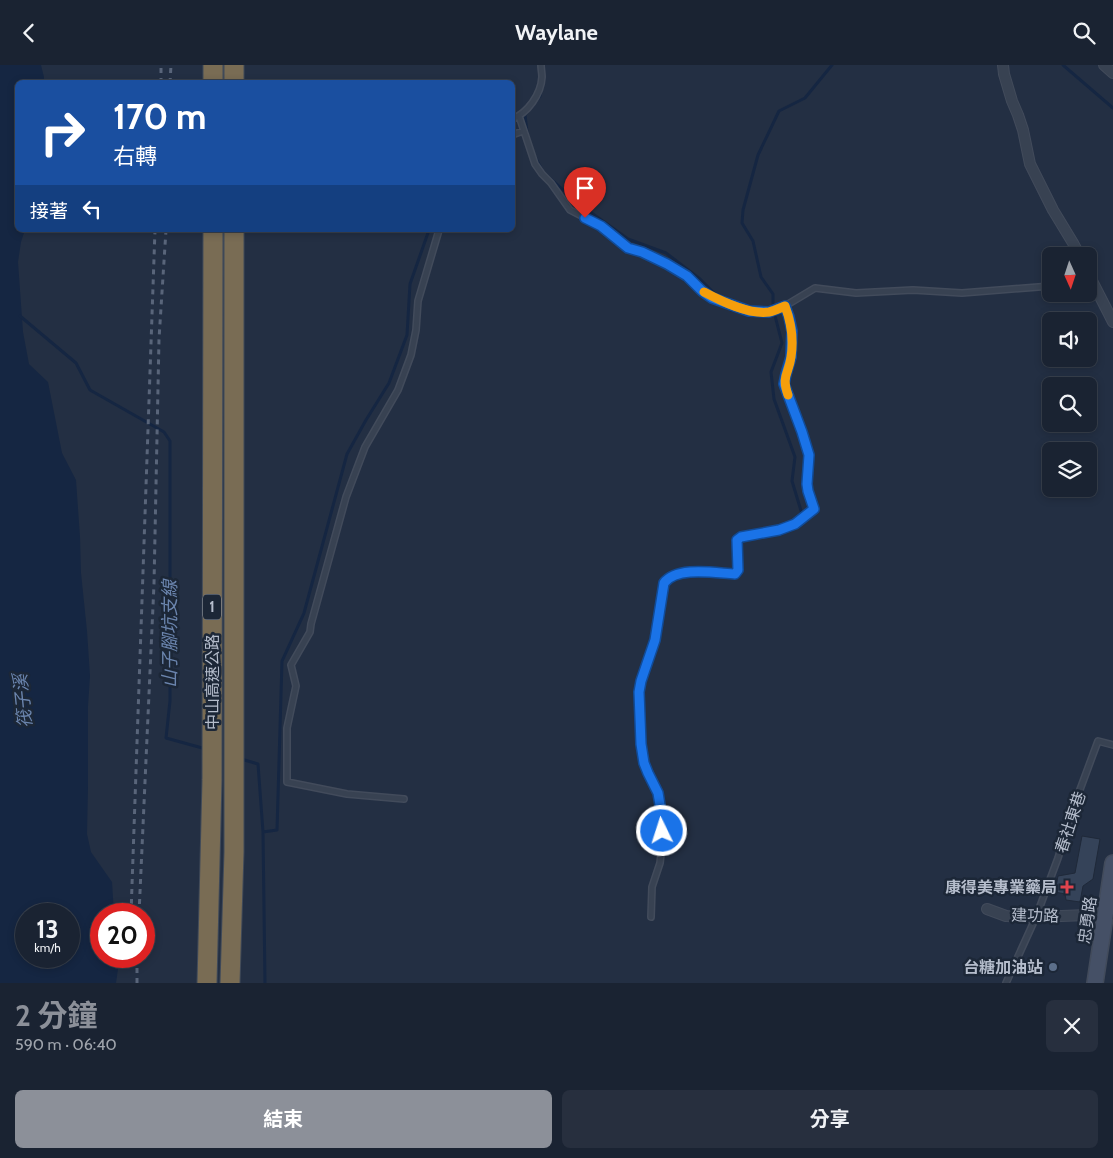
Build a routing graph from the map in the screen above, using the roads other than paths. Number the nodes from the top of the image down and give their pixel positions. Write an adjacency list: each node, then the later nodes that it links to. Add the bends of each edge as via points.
1 (213, 65): 7 (highway)
2 (234, 65): 8 (highway)
3 (541, 65): 9 (lane, via 542,76 536,97)
4 (1003, 65): 16 (street, via 1030,163)
5 (1104, 65): 6 (street)
6 (1113, 73)
7 (213, 80)
8 (234, 80)
9 (519, 117): 10 (lane); 11 (lane)
10 (515, 118)
11 (523, 131): 12 (lane); 19 (lane, via 535,164 570,209 601,226 628,248 667,264 712,298 749,311 769,312)
12 (515, 134)
13 (213, 232): 28 (highway, 中山高速公路 / 1, via 212,770)
14 (234, 232): 29 (highway, 中山高速公路 / 1, via 234,853)
15 (438, 232): 22 (lane, via 418,301 412,355 398,390 365,447 346,497 310,632 291,665 296,686 287,728 287,782)
16 (1075, 247)
17 (1042, 287): 19 (lane, via 962,293 912,290 856,293 815,288)
18 (1098, 294): 20 (street)
19 (785, 306): 26 (lane, via 792,331 791,357 784,384 809,455 807,484 814,509 795,524 737,540 738,570 735,574 688,572 676,574 664,583 655,640 639,692 644,763 658,793 662,817 662,845 652,887)
20 (1113, 322)
21 (1113, 745): 27 (lane, 春社東巷, via 1098,741)
22 (404, 799)
23 (1113, 863): 25 (main road, 忠勇路)
24 (987, 909): 27 (street, 建功路, via 1006,916)
25 (1109, 914): 27 (street, 建功路); 31 (main road, 忠勇路)
26 (651, 917)
27 (1036, 917): 30 (lane)
28 (207, 983)
29 (230, 983)
30 (1006, 983)
31 (1095, 983)

